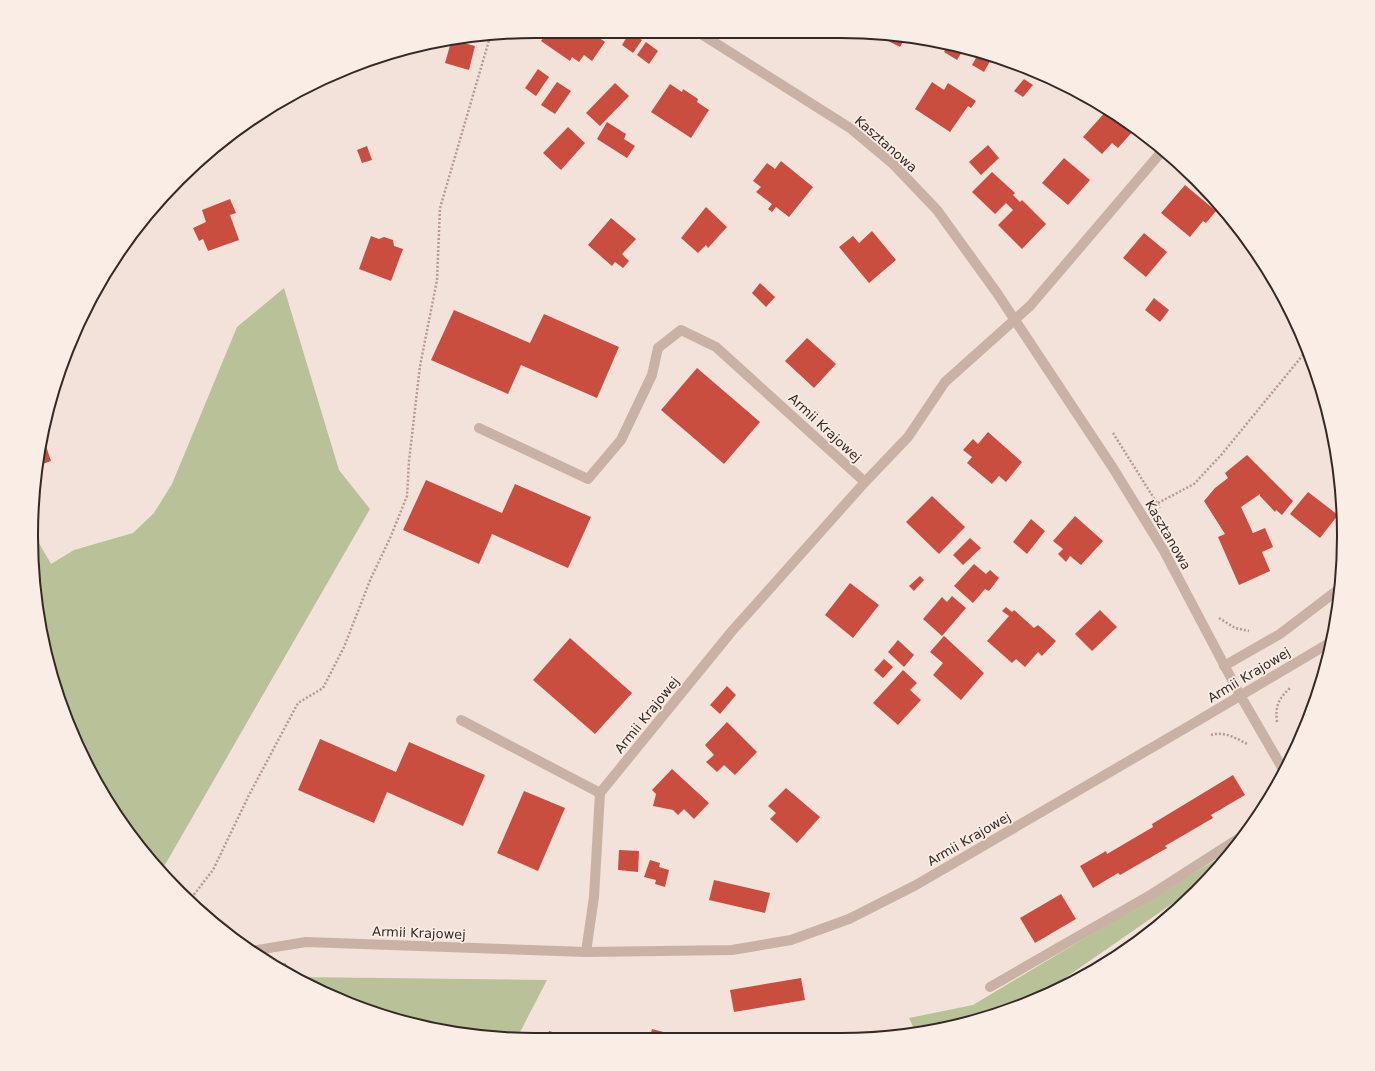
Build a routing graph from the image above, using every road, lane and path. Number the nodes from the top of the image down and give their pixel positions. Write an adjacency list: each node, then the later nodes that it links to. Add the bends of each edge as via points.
1 (708, 38): 4 (street, Kasztanowa, via 850,128 893,164 937,210)
2 (489, 40): 21 (path, via 440,208 436,280 420,366 407,496 344,647 323,688 298,703 249,795 214,870)
3 (1159, 154): 4 (street, via 1030,306)
4 (1015, 320): 7 (street, via 945,382 908,438); 11 (street, Kasztanowa, via 1113,468 1164,551)
5 (1303, 355): 8 (path, via 1222,454 1194,484)
6 (479, 428): 7 (street, Armii Krajowej, via 588,479 621,440 652,375 658,348 681,330 716,347)
7 (865, 482): 19 (street, Armii Krajowej, via 732,631)
8 (1158, 503)
9 (1334, 594): 11 (street, via 1280,634)
10 (1324, 646): 13 (street, Armii Krajowej)
11 (1224, 666): 13 (street, Kasztanowa)
12 (1295, 685): 15 (path, via 1278,699)
13 (1240, 695): 18 (street, Kasztanowa); 23 (street, Armii Krajowej, via 916,885 849,919 791,940 732,950)
14 (461, 720): 19 (street)
15 (1278, 728)
16 (1205, 736): 17 (path, via 1219,732 1237,738)
17 (1249, 746)
18 (1281, 765)
19 (600, 793): 23 (street, via 594,897)
20 (1228, 846): 26 (street, via 1152,894)
21 (193, 896)
22 (261, 950): 23 (street, Armii Krajowej, via 306,942)
23 (586, 952)
24 (291, 963): 25 (path)
25 (285, 965)
26 (990, 988)

